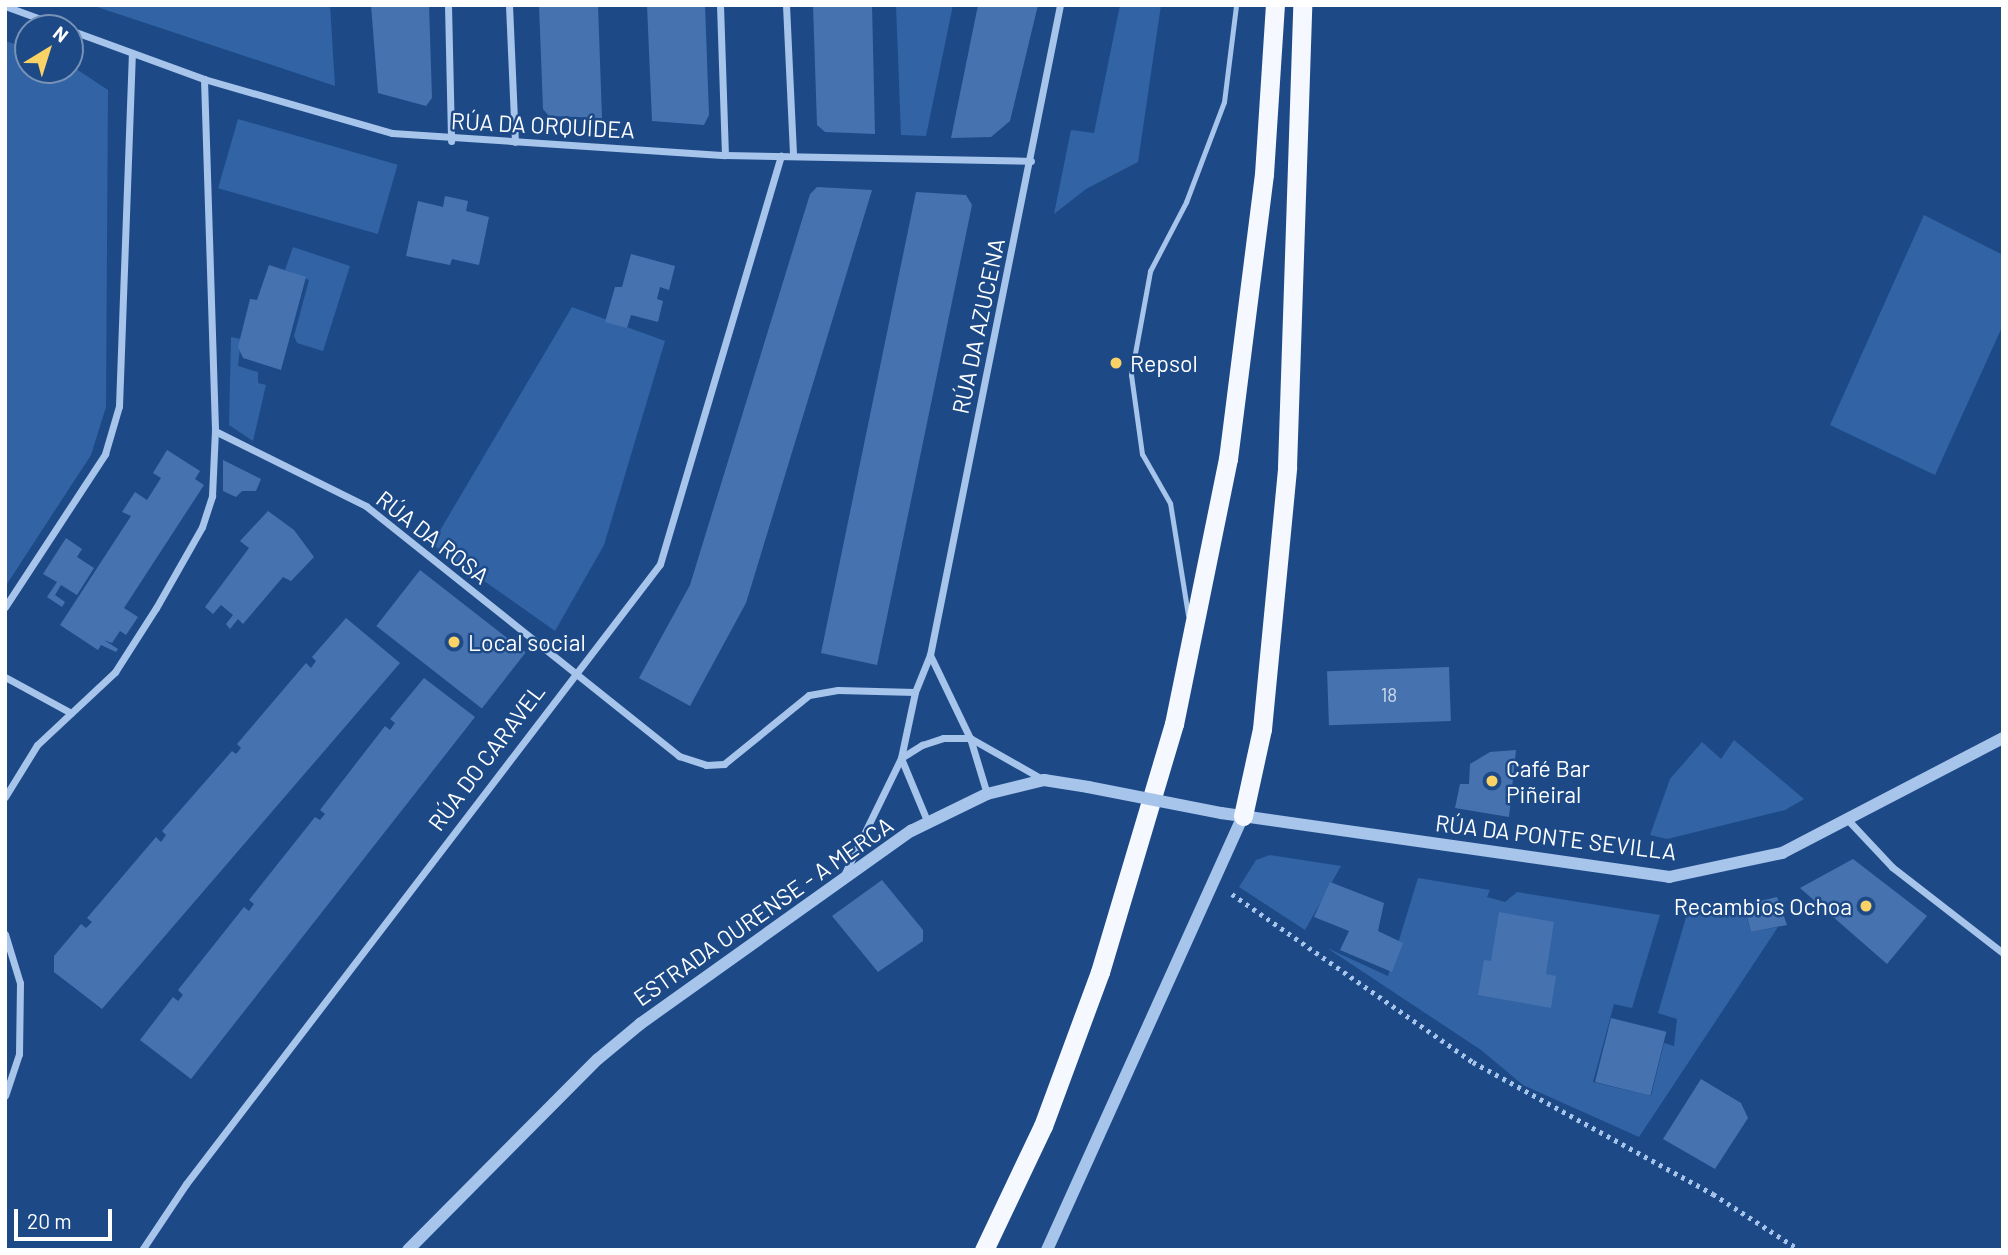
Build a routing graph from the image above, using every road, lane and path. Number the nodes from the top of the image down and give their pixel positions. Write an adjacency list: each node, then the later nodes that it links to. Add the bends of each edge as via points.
1 (448, 5): 14 (street)
2 (509, 5): 15 (street)
3 (720, 5): 16 (street)
4 (786, 5): 18 (street)
5 (1060, 5): 19 (street, RÚA DA AZUCENA)
6 (1236, 5): 22 (lane, via 1224,102 1186,202 1150,271 1131,375 1142,454 1173,516)
7 (1275, 5): 22 (highway, via 1264,174 1228,460)
8 (1302, 5): 35 (highway, via 1287,467 1262,729)
9 (5, 6): 10 (street, RÚA DA ORQUÍDEA)
10 (27, 14)
11 (84, 35): 12 (street, RÚA DA ORQUÍDEA)
12 (132, 53): 13 (street, RÚA DA ORQUÍDEA); 21 (street, via 119,406 105,454)
13 (204, 79): 14 (street, RÚA DA ORQUÍDEA, via 392,133); 20 (street)
14 (451, 141): 15 (street, RÚA DA ORQUÍDEA)
15 (515, 142): 16 (street, RÚA DA ORQUÍDEA)
16 (725, 156): 17 (street, RÚA DA ORQUÍDEA)
17 (781, 156): 18 (street, RÚA DA ORQUÍDEA); 24 (street, RÚA DO CARAVEL, via 660,564)
18 (793, 156): 19 (street, RÚA DA ORQUÍDEA)
19 (1031, 161): 23 (street, RÚA DA AZUCENA)
20 (215, 431): 24 (street, RÚA DA ROSA, via 366,506); 27 (street, via 212,496 202,527 115,672)
21 (5, 607)
22 (1191, 642): 45 (highway, via 1174,724 1100,972 1043,1126)
23 (930, 655): 26 (street, RÚA DA AZUCENA); 28 (street)
24 (574, 675): 26 (street, RÚA DA ROSA, via 679,756 706,765 724,764 741,754 809,695 838,690); 43 (street, RÚA DO CARAVEL)
25 (5, 677): 27 (street)
26 (915, 692): 30 (street, RÚA DA AZUCENA)
27 (71, 713): 33 (street, via 37,745)
28 (970, 738): 30 (street, via 943,738); 31 (street); 32 (street)
29 (2003, 738): 36 (street, RÚA DA PONTE SEVILLA)
30 (901, 758): 37 (street); 39 (street, RÚA DA AZUCENA)
31 (1044, 780): 32 (street, ESTRADA OURENSE - A MERCA); 34 (street, ESTRADA OURENSE - A MERCA, bridge)
32 (987, 794): 37 (street, ESTRADA OURENSE - A MERCA)
33 (5, 797)
34 (1221, 813): 35 (street, RÚA DA PONTE SEVILLA)
35 (1243, 816): 36 (street, RÚA DA PONTE SEVILLA, via 1669,877 1782,853); 38 (street)
36 (1847, 820): 41 (street, via 1892,867)
37 (928, 823): 39 (street, ESTRADA OURENSE - A MERCA)
38 (1214, 881): 46 (street); 47 (path, via 1473,1062 1713,1194)
39 (840, 882): 44 (street, ESTRADA OURENSE - A MERCA, via 598,1059)
40 (5, 934): 42 (street, via 20,983 19,1054)
41 (2003, 953)
42 (5, 1096)
43 (142, 1250)
44 (408, 1250)
45 (984, 1250)
46 (1047, 1250)
47 (1800, 1250)

